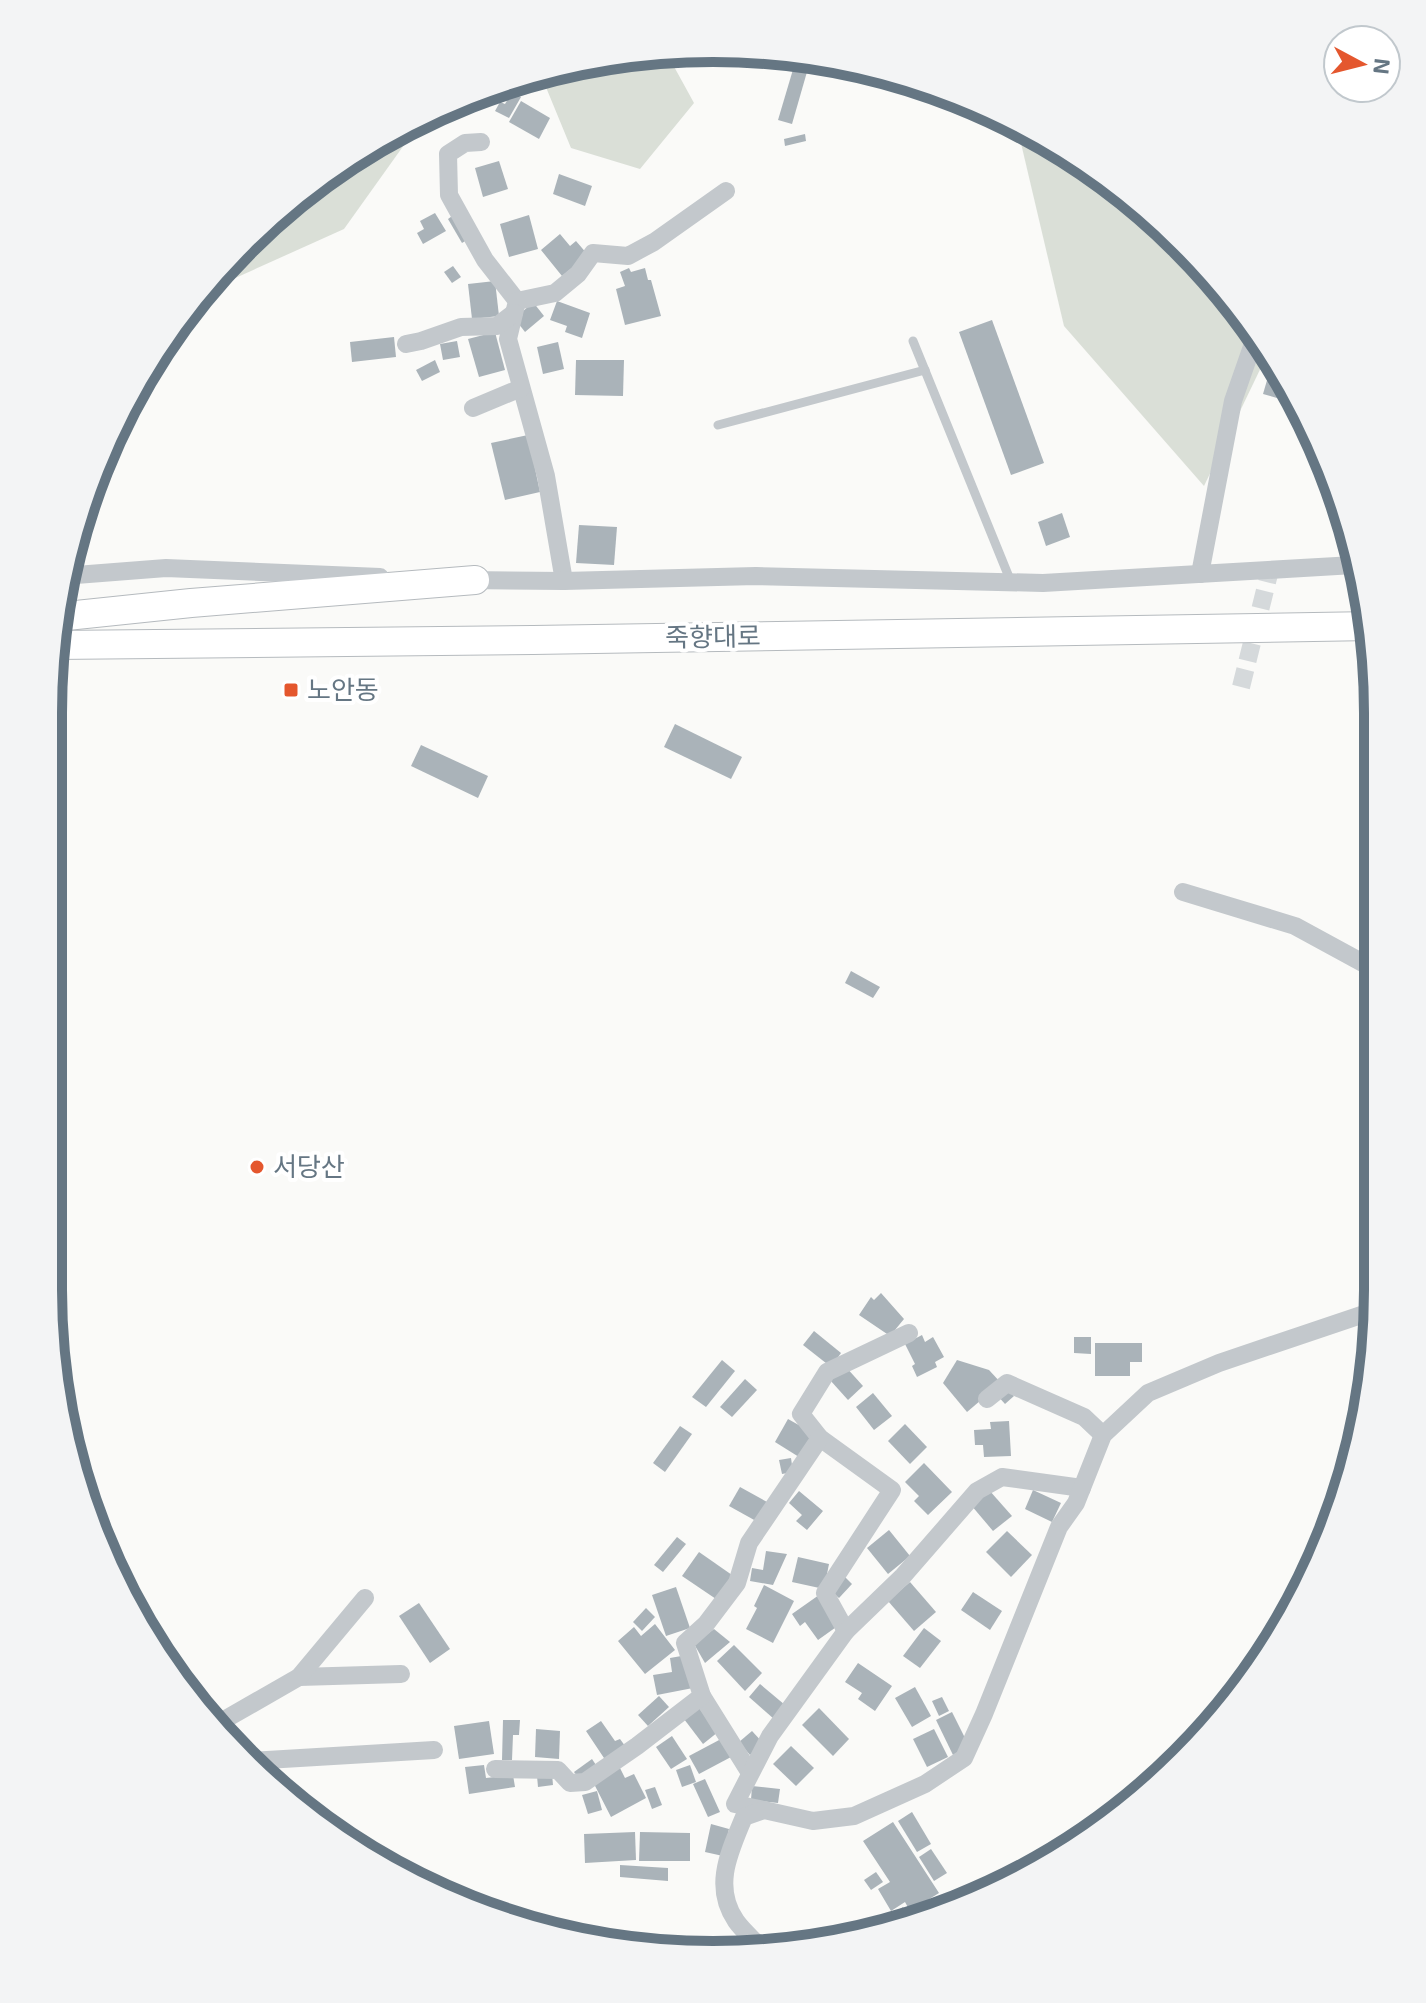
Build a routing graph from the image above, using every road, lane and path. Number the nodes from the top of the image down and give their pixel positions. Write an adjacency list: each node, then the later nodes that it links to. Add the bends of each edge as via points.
1 (481, 142): 3 (street, via 465,143 448,154 449,195)
2 (726, 191): 3 (street, via 628,256 593,253 555,293)
3 (516, 307): 5 (street, via 497,326 461,327); 8 (street, via 508,339)
4 (913, 341): 7 (lane)
5 (406, 344)
6 (1252, 348): 12 (street, via 1233,401)
7 (925, 370): 10 (lane); 16 (lane)
8 (521, 388): 9 (street); 15 (street, via 546,476)
9 (473, 408)
10 (718, 425)
11 (1346, 565): 12 (street)
12 (1200, 574): 16 (street)
13 (77, 575): 14 (street, via 166,568)
14 (475, 580): 15 (street); 17 (main road)
15 (564, 581): 16 (street, via 756,576)
16 (1011, 582)
17 (70, 616)
18 (1358, 626): 19 (main road, 죽향대로)
19 (66, 645)
20 (1183, 892): 21 (street, via 1295,926)
21 (1364, 964)
22 (1363, 1314): 25 (street, via 1148,1393)
23 (909, 1333): 26 (street, via 827,1372 801,1414)
24 (987, 1399): 25 (street, via 1007,1383 1084,1417)
25 (1103, 1435): 27 (street)
26 (820, 1438): 29 (street, via 892,1490 825,1593); 32 (street, via 749,1543 737,1583 685,1643)
27 (1082, 1488): 29 (street, via 1002,1477 977,1491 903,1576); 38 (street, via 1059,1527 964,1758 925,1784 854,1816 813,1821)
28 (365, 1598): 31 (street)
29 (846, 1631): 37 (street, via 770,1736)
30 (401, 1674): 31 (street)
31 (299, 1677): 33 (street)
32 (702, 1696): 36 (street, via 585,1782 570,1783 558,1770); 37 (street)
33 (225, 1720)
34 (434, 1750): 35 (street)
35 (264, 1760)
36 (495, 1769)
37 (750, 1773): 38 (street, via 735,1804)
38 (764, 1810): 39 (street, via 744,1817 727,1857 723,1892 735,1920)
39 (754, 1940)

